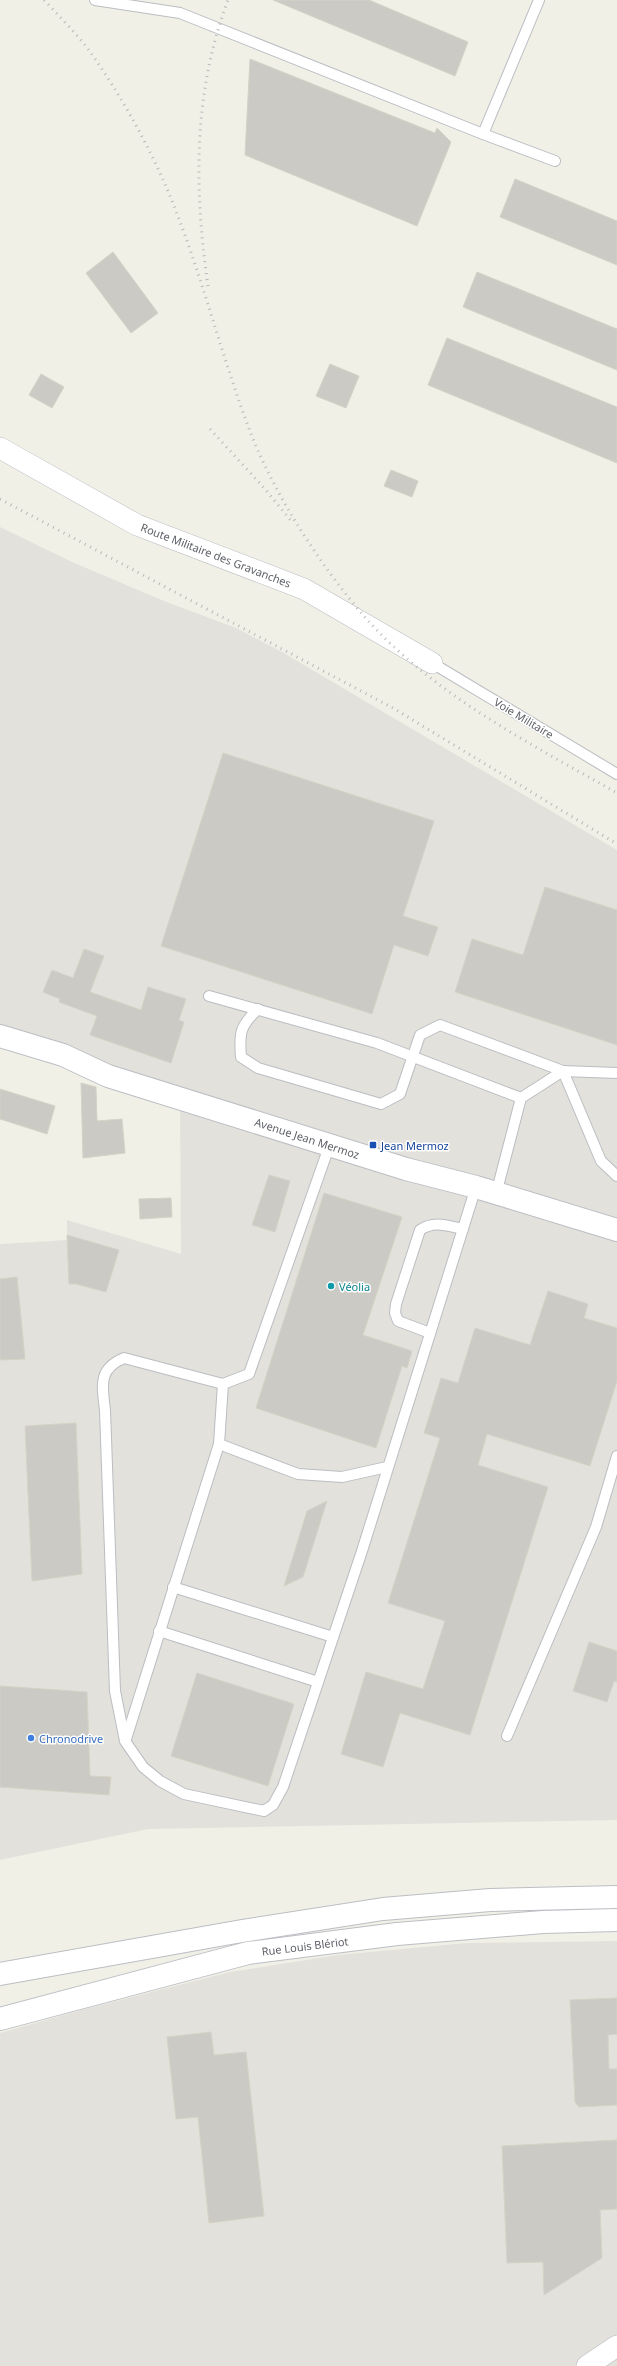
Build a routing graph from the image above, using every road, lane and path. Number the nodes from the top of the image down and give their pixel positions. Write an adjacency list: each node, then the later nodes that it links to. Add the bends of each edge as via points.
1 (95, 0): 3 (lane, via 180,13)
2 (540, 0): 3 (lane)
3 (483, 134): 4 (lane)
4 (555, 161)
5 (0, 448): 6 (street, Route Militaire des Gravanches, via 137,525 304,589)
6 (432, 663): 7 (lane, Voie Militaire)
7 (617, 774)
8 (208, 996): 9 (lane)
9 (258, 1009): 11 (lane, via 377,1043); 11 (lane, via 245,1021 240,1035 241,1057 258,1068 381,1104 400,1094)
10 (0, 1036): 15 (main road, Avenue Jean Mermoz, via 63,1055 108,1076)
11 (414, 1057): 12 (lane, via 420,1035 440,1025); 14 (lane)
12 (563, 1071): 13 (lane); 14 (lane); 16 (lane, via 601,1161)
13 (617, 1073)
14 (521, 1098): 17 (lane)
15 (330, 1144): 17 (main road, Avenue Jean Mermoz, via 406,1170); 21 (lane, via 248,1374)
16 (617, 1176)
17 (486, 1190): 18 (lane); 19 (main road, Avenue Jean Mermoz)
18 (463, 1229): 20 (lane); 20 (lane, via 436,1223 420,1230 396,1304 395,1314 398,1321)
19 (617, 1230)
20 (430, 1333): 24 (lane)
21 (223, 1384): 22 (lane); 30 (lane, via 124,1358 112,1363 104,1376 102,1388 105,1410 114,1691)
22 (219, 1444): 24 (lane, via 298,1474 342,1477); 25 (lane)
23 (617, 1456): 29 (lane, via 596,1527)
24 (387, 1467): 27 (lane)
25 (173, 1587): 26 (lane); 27 (lane)
26 (159, 1630): 28 (lane); 30 (lane)
27 (334, 1637): 28 (lane)
28 (318, 1682): 30 (lane, via 283,1788 273,1805 264,1811 184,1794 160,1781 143,1767)
29 (506, 1736)
30 (125, 1741)
31 (617, 1897): 33 (main road, via 490,1900 383,1909)
32 (617, 1920): 34 (main road, Rue Louis Blériot, via 543,1922 397,1934 248,1953)
33 (0, 1974)
34 (0, 2019)
35 (617, 2346): 36 (street)
36 (587, 2366)

